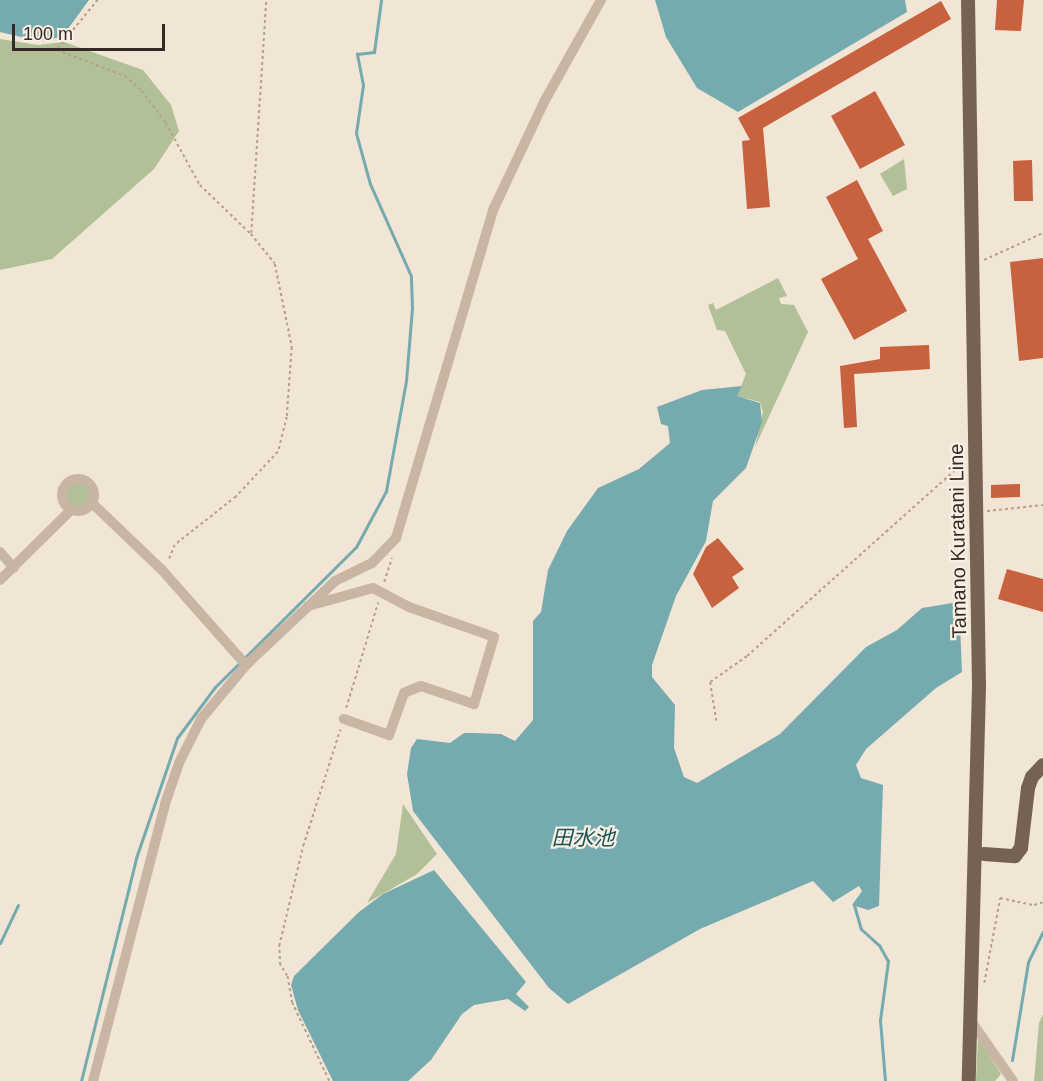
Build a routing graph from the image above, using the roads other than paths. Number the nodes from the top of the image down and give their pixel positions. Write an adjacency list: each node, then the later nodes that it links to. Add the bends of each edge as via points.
1 (601, 0): 8 (street, via 544,102 499,197 431,429 391,546 372,563 335,581)
2 (968, 0): 13 (main road, Tamano Kuratani Line, via 975,263 979,738)
3 (92, 503): 4 (street, via 83,510); 4 (street, via 93,487 75,479 63,493); 9 (street, via 162,570)
4 (72, 509): 6 (street)
5 (0, 552): 6 (street)
6 (14, 568): 7 (street)
7 (0, 580)
8 (305, 607): 9 (street); 10 (street, via 373,588 409,607 494,637 474,704 421,686 404,693 389,735)
9 (246, 665): 15 (street, via 201,719 179,763)
10 (344, 719)
11 (1043, 765): 12 (main road, via 1028,788 1021,848 1015,856)
12 (984, 854)
13 (971, 1021): 14 (street); 16 (main road, Tamano Kuratani Line)
14 (1007, 1079)
15 (93, 1081)
16 (969, 1081)

